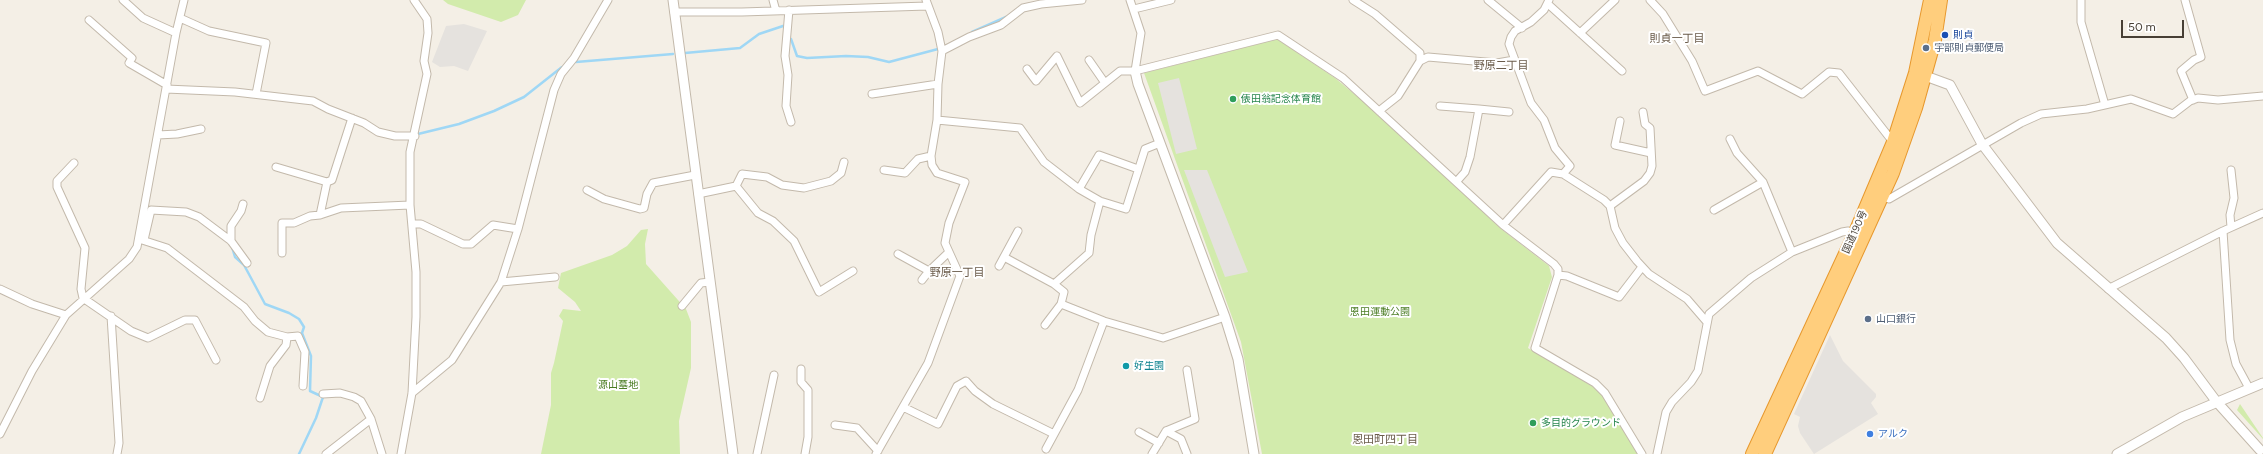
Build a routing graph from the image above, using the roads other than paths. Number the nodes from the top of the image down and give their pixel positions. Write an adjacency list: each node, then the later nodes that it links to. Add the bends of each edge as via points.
1 (123, 0): 27 (street, via 143,18)
2 (184, 0): 24 (street)
3 (414, 0): 56 (street, via 427,19 428,33 424,61 427,74)
4 (608, 0): 89 (street, via 574,58 561,74 554,90)
5 (673, 0): 23 (street)
6 (773, 0): 22 (street)
7 (1082, 0): 29 (street, via 1023,8 1001,25)
8 (1130, 0): 20 (street)
9 (1171, 0): 20 (street)
10 (1353, 0): 32 (street, via 1375,14 1420,53)
11 (1488, 0): 26 (street)
12 (1615, 0): 28 (street)
13 (1650, 0): 58 (street, via 1663,14 1692,61 1705,91 1758,71 1802,94 1829,72 1839,73)
14 (1930, 0): 36 (highway, 国道190号)
15 (1941, 0): 36 (highway, 国道190号, via 1935,40)
16 (2081, 0): 44 (street, via 2081,22)
17 (2185, 0): 43 (street, via 2201,56 2181,72)
18 (927, 2): 21 (street); 29 (street)
19 (1548, 2): 26 (street, via 1532,22); 28 (street)
20 (1134, 9): 34 (street, via 1141,33)
21 (789, 10): 22 (street); 53 (street, via 785,56 788,74 786,106)
22 (776, 11): 23 (street)
23 (674, 12): 70 (street)
24 (180, 18): 27 (street); 40 (street, via 209,31 266,43)
25 (89, 20): 39 (street, via 132,58 128,63)
26 (1522, 28): 31 (street, via 1515,31 1509,44)
27 (176, 33): 39 (street)
28 (1580, 33): 35 (street)
29 (942, 51): 38 (street)
30 (1089, 60): 37 (street)
31 (1514, 60): 32 (street, via 1497,63 1428,57); 69 (street, via 1531,103 1544,120 1555,148 1570,166)
32 (1420, 61): 47 (street, via 1398,96)
33 (1027, 69): 37 (street, via 1036,81 1057,56 1080,103)
34 (1135, 71): 37 (street, via 1120,71); 47 (street, via 1278,35 1343,78); 59 (street)
35 (1622, 71)
36 (1920, 74): 58 (highway, 国道190号); 60 (street, via 1950,85); 78 (highway, 国道190号, via 1906,139)
37 (1105, 83)
38 (938, 84): 41 (street); 51 (street)
39 (167, 87): 40 (street); 55 (street)
40 (256, 94): 50 (street, via 313,101)
41 (872, 94)
42 (2263, 96): 43 (street)
43 (2193, 100): 44 (street, via 2173,114 2131,99)
44 (2105, 105): 60 (street, via 2041,114)
45 (1440, 106): 46 (street)
46 (1478, 109): 48 (street); 72 (street, via 1470,157 1465,172)
47 (1379, 111): 72 (street)
48 (1509, 112)
49 (1643, 112): 61 (street, via 1645,124 1650,128)
50 (352, 118): 56 (street, via 364,122 378,132 395,136); 71 (street, via 334,177)
51 (937, 120): 62 (street); 75 (street, via 1020,128 1044,162)
52 (1620, 120): 61 (street, via 1616,145)
53 (792, 122)
54 (201, 129): 55 (street)
55 (158, 135): 93 (street)
56 (415, 136): 81 (street, via 410,152)
57 (1730, 139): 73 (street, via 1737,153)
58 (1893, 142): 92 (highway, 国道190号)
59 (1160, 143): 66 (street, via 1145,149); 118 (street)
60 (1982, 144): 78 (street, via 1889,200); 111 (street, via 2058,243)
61 (1651, 153): 82 (street, via 1652,166 1644,181)
62 (931, 156): 67 (street, via 918,159 905,173); 95 (street, via 932,165 937,173 965,182 949,223 945,243)
63 (844, 162): 74 (street, via 841,173 831,182 804,188 782,185 767,177 742,174)
64 (74, 163): 113 (street, via 57,181 57,187 85,248 82,289)
65 (276, 166): 71 (street)
66 (1138, 169): 75 (street, via 1099,155); 79 (street, via 1126,209)
67 (884, 170)
68 (2231, 170): 88 (street, via 2234,198 2230,215)
69 (1563, 174): 82 (street); 87 (street, via 1551,172)
70 (695, 175): 76 (street, via 653,183 644,208 640,209 604,199); 77 (street)
71 (327, 182): 85 (street)
72 (1457, 182): 87 (street)
73 (1764, 182): 83 (street); 96 (street)
74 (736, 186): 77 (street); 103 (street, via 758,213 773,221 794,241 819,292)
75 (1079, 189): 79 (street)
76 (587, 190)
77 (698, 194): 109 (street)
78 (1883, 197): 92 (highway, 国道190号)
79 (1100, 201): 110 (street, via 1089,253)
80 (243, 204): 94 (street, via 231,226)
81 (410, 205): 85 (street, via 342,208); 86 (street)
82 (1610, 206): 102 (street, via 1615,228)
83 (1714, 210)
84 (2263, 213): 88 (street)
85 (320, 215): 97 (street, via 294,223 282,223)
86 (412, 224): 89 (street, via 421,224 463,244 471,244 493,225); 130 (street, via 416,279)
87 (1504, 225): 105 (street, via 1554,264 1558,269)
88 (2231, 227): 91 (street)
89 (518, 229): 108 (street)
90 (1018, 231): 99 (street)
91 (2223, 231): 111 (street); 129 (street, via 2230,340 2236,364)
92 (1860, 234): 96 (street, via 1842,232); 157 (highway, 国道190号); 158 (highway, 国道190号)
93 (141, 240): 94 (street, via 151,210 166,210 186,212 199,217); 113 (street, via 129,259); 122 (street, via 167,248 244,307 268,332)
94 (231, 241): 100 (street)
95 (949, 252): 104 (street); 134 (street, via 960,276 928,363)
96 (1792, 252): 120 (street, via 1752,278 1709,314)
97 (282, 253)
98 (898, 254): 104 (street)
99 (1004, 257): 101 (street); 110 (street)
100 (247, 263)
101 (1000, 266)
102 (1642, 267): 105 (street, via 1619,298 1567,276); 120 (street, via 1686,299)
103 (853, 271)
104 (929, 271): 107 (street)
105 (1558, 275): 155 (street, via 1534,348 1595,383 1605,393)
106 (555, 277): 108 (street)
107 (922, 280)
108 (501, 282): 130 (street, via 452,360)
109 (710, 282): 115 (street, via 701,283); 149 (street)
110 (1054, 284): 114 (street, via 1064,292)
111 (2108, 289): 133 (street, via 2166,338)
112 (0, 290): 116 (street)
113 (84, 298): 116 (street); 117 (street)
114 (1061, 304): 119 (street); 121 (street)
115 (682, 306)
116 (66, 315): 140 (street, via 35,365)
117 (111, 316): 123 (street, via 131,332 148,338 185,320 195,320); 145 (street, via 119,442)
118 (1225, 316): 119 (street, via 1163,338); 154 (street, via 1238,359)
119 (1104, 321): 142 (street, via 1078,390)
120 (1706, 321): 156 (street, via 1698,371 1666,412)
121 (1045, 325)
122 (287, 337): 128 (street, via 298,336 305,352); 132 (street, via 286,345 270,366)
123 (216, 360)
124 (801, 369): 151 (street, via 801,382 808,390 808,437)
125 (1187, 370): 137 (street, via 1194,419)
126 (774, 375): 150 (street)
127 (2263, 383): 129 (street)
128 (303, 386)
129 (2249, 388): 133 (street)
130 (412, 393): 148 (street)
131 (323, 394): 135 (street, via 340,393 354,396 361,401)
132 (260, 398)
133 (2216, 401): 143 (street); 159 (street)
134 (903, 407): 138 (street, via 938,424 957,386 966,382 993,404); 144 (street)
135 (371, 419): 146 (street); 147 (street)
136 (834, 425): 144 (street, via 857,428)
137 (1166, 431): 141 (street); 153 (street, via 1181,439)
138 (1050, 432)
139 (1139, 432): 141 (street)
140 (0, 434)
141 (1159, 443): 152 (street)
142 (1046, 449)
143 (2262, 451)
144 (877, 452)
145 (117, 454)
146 (326, 454)
147 (382, 454)
148 (401, 454)
149 (733, 454)
150 (757, 454)
151 (805, 454)
152 (1152, 454)
153 (1187, 454)
154 (1254, 454)
155 (1642, 454)
156 (1657, 454)
157 (1752, 454)
158 (1765, 454)
159 (2117, 454)

